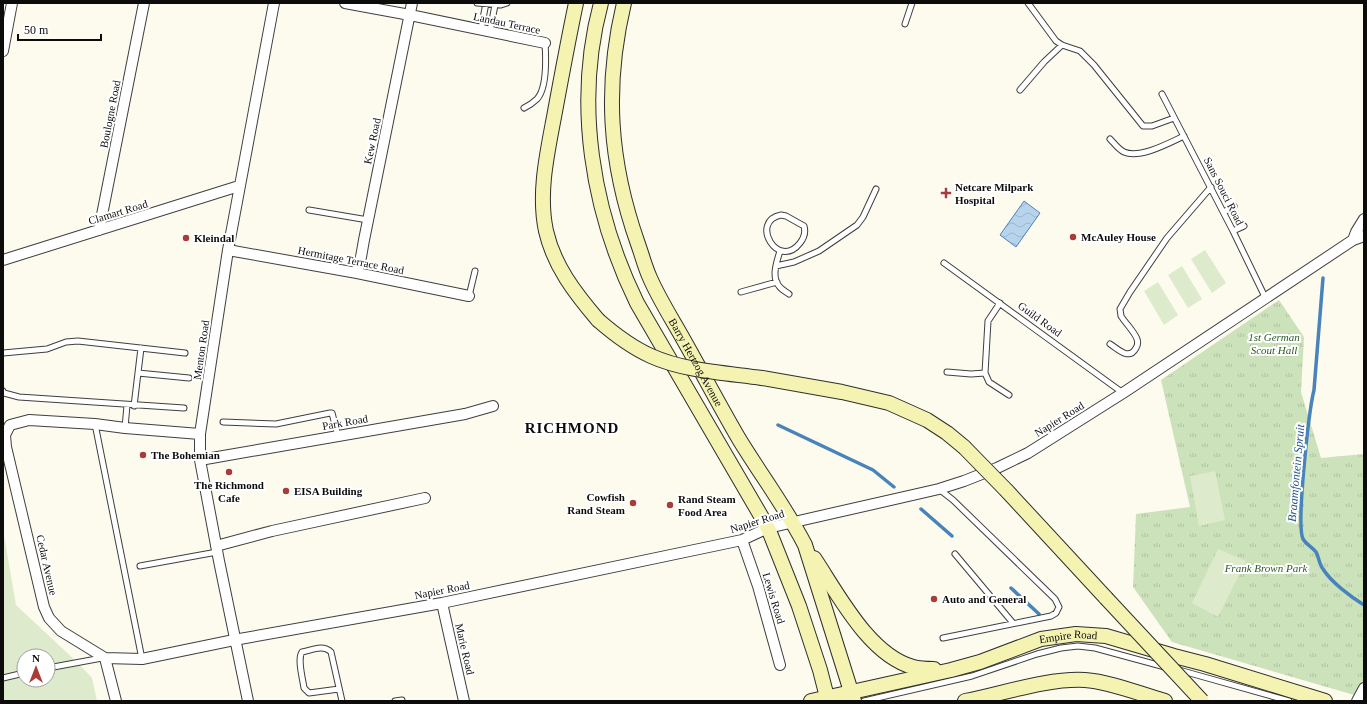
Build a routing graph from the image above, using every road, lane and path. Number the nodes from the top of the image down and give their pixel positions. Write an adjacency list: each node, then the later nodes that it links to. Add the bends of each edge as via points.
1 (12, 3): 20 (street)
2 (144, 3): 36 (street, Boulogne Road)
3 (274, 3): 27 (street, Menton Road)
4 (345, 3): 15 (street, Landau Terrace)
5 (412, 3): 15 (street, Kew Road)
6 (477, 3): 13 (lane)
7 (507, 3): 14 (lane)
8 (576, 3): 108 (main road, bridge, via 551,132 543,208 546,231 564,275 598,320 633,347 664,361 692,368 842,392 889,403 927,420 964,447)
9 (601, 3): 77 (main road, Barry Hertzog Avenue, via 590,65 590,138 599,196 614,250 637,303)
10 (624, 3): 76 (main road, Barry Hertzog Avenue, via 615,47 611,116 622,193 630,221 650,277 664,306 740,440)
11 (912, 3): 16 (lane)
12 (1028, 3): 19 (lane, via 1056,41)
13 (486, 4): 14 (lane); 17 (lane)
14 (495, 5): 17 (lane)
15 (410, 15): 17 (street, Landau Terrace); 34 (street, Kew Road)
16 (905, 24)
17 (485, 30): 18 (street, Landau Terrace)
18 (546, 43): 23 (lane, via 546,69 542,87 537,99)
19 (1062, 45): 21 (lane); 24 (lane, via 1080,51 1094,65 1143,126 1152,126)
20 (3, 51)
21 (1020, 90)
22 (1162, 94): 24 (lane, Sans Souci Road)
23 (524, 108)
24 (1174, 118): 25 (lane, Sans Souci Road)
25 (1184, 136): 26 (lane, via 1135,154 1124,152); 28 (lane, Sans Souci Road)
26 (1110, 139)
27 (239, 186): 36 (street, Clamart Road); 40 (street, Menton Road)
28 (1211, 188): 32 (lane, Sans Souci Road); 53 (lane, via 1167,238 1122,306 1121,316 1138,342 1136,350 1131,354 1125,354)
29 (876, 189): 44 (lane, via 864,217 857,225 819,250 794,262)
30 (1234, 206): 32 (lane)
31 (309, 210): 34 (lane)
32 (1224, 212): 37 (lane, Sans Souci Road)
33 (1364, 219): 39 (street)
34 (368, 220): 46 (street, Kew Road)
35 (1244, 226): 37 (lane)
36 (99, 230): 42 (street, Clamart Road)
37 (1233, 231): 51 (lane, Sans Souci Road)
38 (1364, 236): 39 (street, Napier Road)
39 (1354, 240): 51 (street, Napier Road)
40 (228, 250): 46 (street, Hermitage Terrace Road); 71 (street, Menton Road)
41 (780, 251): 41 (lane, via 770,243 767,228 774,216 781,215 797,221 805,230 804,239 796,248 786,252); 44 (lane)
42 (3, 260)
43 (944, 263): 52 (lane, Guild Road)
44 (776, 266): 47 (lane)
45 (475, 271): 50 (lane)
46 (357, 273): 50 (street, Hermitage Terrace Road)
47 (777, 282): 48 (lane); 49 (lane, via 778,286)
48 (741, 292)
49 (789, 294)
50 (469, 296)
51 (1266, 299): 62 (street, Napier Road)
52 (1000, 303): 59 (lane, via 988,322); 62 (lane, Guild Road)
53 (1110, 344)
54 (140, 348): 55 (lane, via 78,341 66,342 47,349); 56 (lane); 57 (lane)
55 (3, 353)
56 (185, 353)
57 (138, 372): 60 (lane); 65 (lane)
58 (947, 372): 59 (lane)
59 (985, 373): 63 (lane, via 989,382)
60 (189, 378)
61 (3, 391): 64 (lane, via 19,397)
62 (1123, 393): 74 (street, Napier Road, via 1028,452 964,481)
63 (1009, 395)
64 (127, 405): 65 (lane); 70 (lane)
65 (134, 406): 67 (lane)
66 (493, 406): 72 (street, Park Road, via 465,414)
67 (184, 408)
68 (223, 422): 72 (lane, via 276,424 330,412)
69 (95, 424): 70 (street); 87 (street, Cedar Avenue, via 29,420 10,425 5,435 44,607 49,618 61,631); 88 (lane)
70 (125, 428): 71 (street)
71 (200, 434): 73 (street, Menton Road)
72 (338, 436): 73 (street, Park Road)
73 (200, 460): 80 (street, Menton Road)
74 (939, 489): 76 (street, Napier Road); 84 (lane, via 1058,604 1059,609 1051,616)
75 (425, 498): 80 (street, via 272,531)
76 (794, 523): 77 (street, Napier Road); 79 (main road, Barry Hertzog Avenue)
77 (768, 528): 78 (street, Napier Road); 97 (main road, Barry Hertzog Avenue, via 799,606)
78 (742, 540): 83 (street, Napier Road); 89 (street, Lewis Road)
79 (805, 544): 91 (main road, via 853,616 880,648 913,667); 96 (main road, Barry Hertzog Avenue)
80 (216, 549): 82 (lane); 86 (street, Menton Road)
81 (955, 554): 84 (lane)
82 (140, 566)
83 (442, 603): 86 (street, Napier Road); 103 (street, Marie Road)
84 (1013, 623): 85 (lane)
85 (943, 638)
86 (234, 640): 88 (street, Napier Road); 100 (street, Menton Road)
87 (105, 658): 88 (street, Napier Road); 90 (lane); 99 (street)
88 (142, 659)
89 (780, 665)
90 (56, 667)
91 (951, 670): 96 (main road, Empire Road); 110 (main road, Empire Road, via 1041,639 1088,634 1106,636)
92 (16, 675): 93 (lane)
93 (3, 678)
94 (1364, 688): 111 (street)
95 (339, 689): 95 (lane, via 309,693 306,691 300,654 323,647 328,649 331,652); 101 (lane)
96 (853, 696): 97 (main road, Empire Road)
97 (827, 699): 104 (main road, Empire Road)
98 (402, 700): 102 (lane)
99 (116, 701)
100 (248, 701)
101 (342, 701)
102 (395, 701)
103 (464, 701)
104 (811, 701)
105 (864, 701): 109 (lane, via 972,676 1038,654 1078,646 1094,648)
106 (967, 701): 107 (main road, via 1058,682 1086,680)
107 (1164, 701)
108 (1202, 701)
109 (1289, 701)
110 (1325, 701)
111 (1357, 701)

